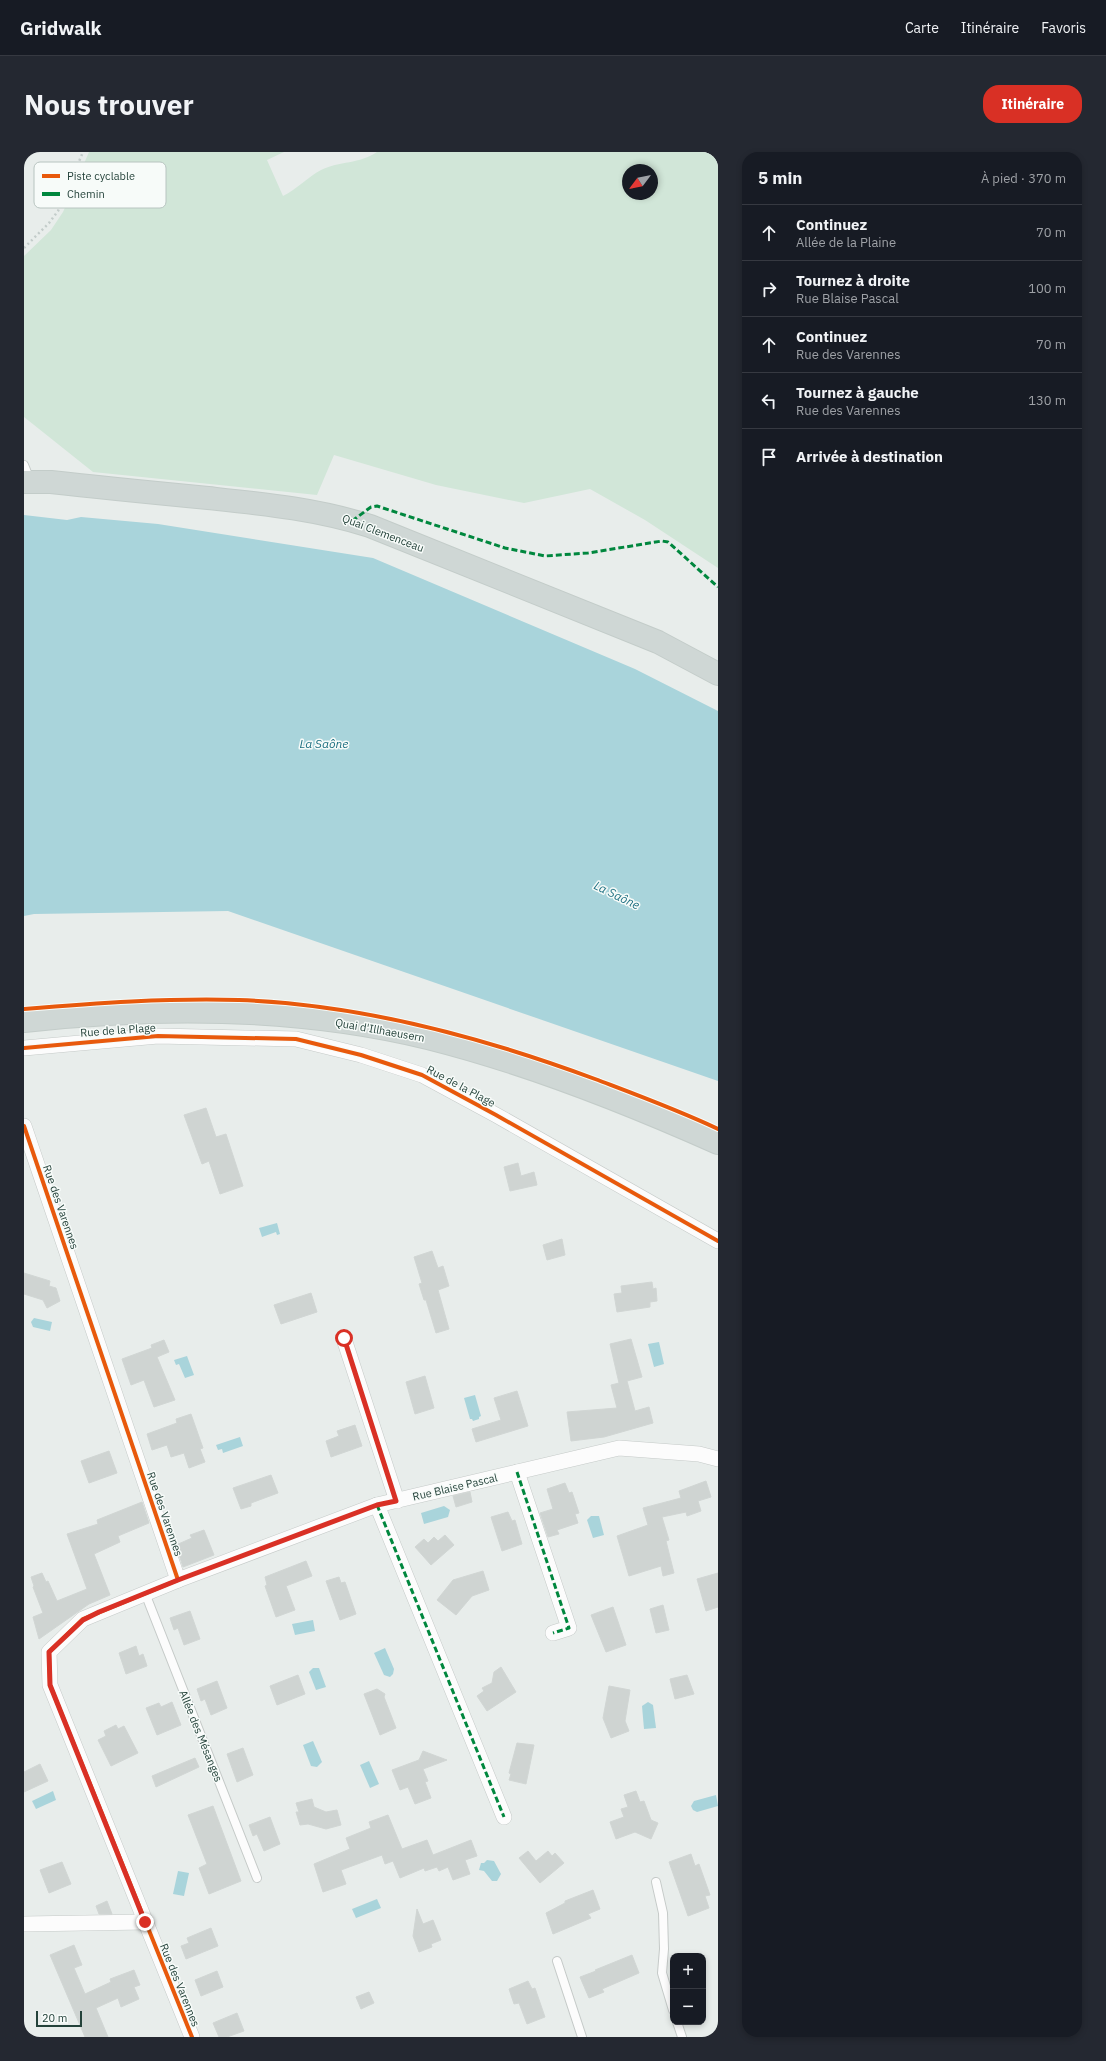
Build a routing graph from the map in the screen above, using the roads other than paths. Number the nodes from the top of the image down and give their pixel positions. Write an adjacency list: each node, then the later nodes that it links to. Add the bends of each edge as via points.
1 (26, 477): 2 (main road, Quai Clemenceau, via 51,482 296,508 344,518 658,642)
2 (718, 674)
3 (24, 1021): 6 (main road, Quai d'Illhaeusern, via 143,1011 199,1011 260,1013 379,1028 428,1038 529,1068 658,1116)
4 (24, 1048): 7 (street, Rue de la Plage, via 166,1036 296,1039 361,1055 422,1075)
5 (24, 1126): 13 (street, Rue des Varennes)
6 (718, 1143)
7 (718, 1241)
8 (344, 1338): 11 (street)
9 (718, 1459): 10 (street, Rue Blaise Pascal, via 699,1454 619,1448)
10 (518, 1472): 11 (street, Rue Blaise Pascal); 15 (street, via 569,1628)
11 (396, 1501): 12 (street, Rue Blaise Pascal)
12 (377, 1505): 13 (street, Rue Blaise Pascal); 16 (street)
13 (178, 1580): 14 (street, Rue des Varennes)
14 (145, 1593): 17 (lane, Allée des Mésanges); 19 (street, Rue des Varennes, via 83,1620 49,1652 50,1685)
15 (553, 1633)
16 (504, 1817)
17 (257, 1878)
18 (656, 1882): 22 (lane, via 663,1913 662,1973)
19 (145, 1922): 20 (street); 24 (street, Rue des Varennes)
20 (24, 1924)
21 (557, 1961): 25 (lane)
22 (670, 2000)
23 (678, 2025): 26 (lane)
24 (192, 2037)
25 (582, 2037)
26 (682, 2037)

